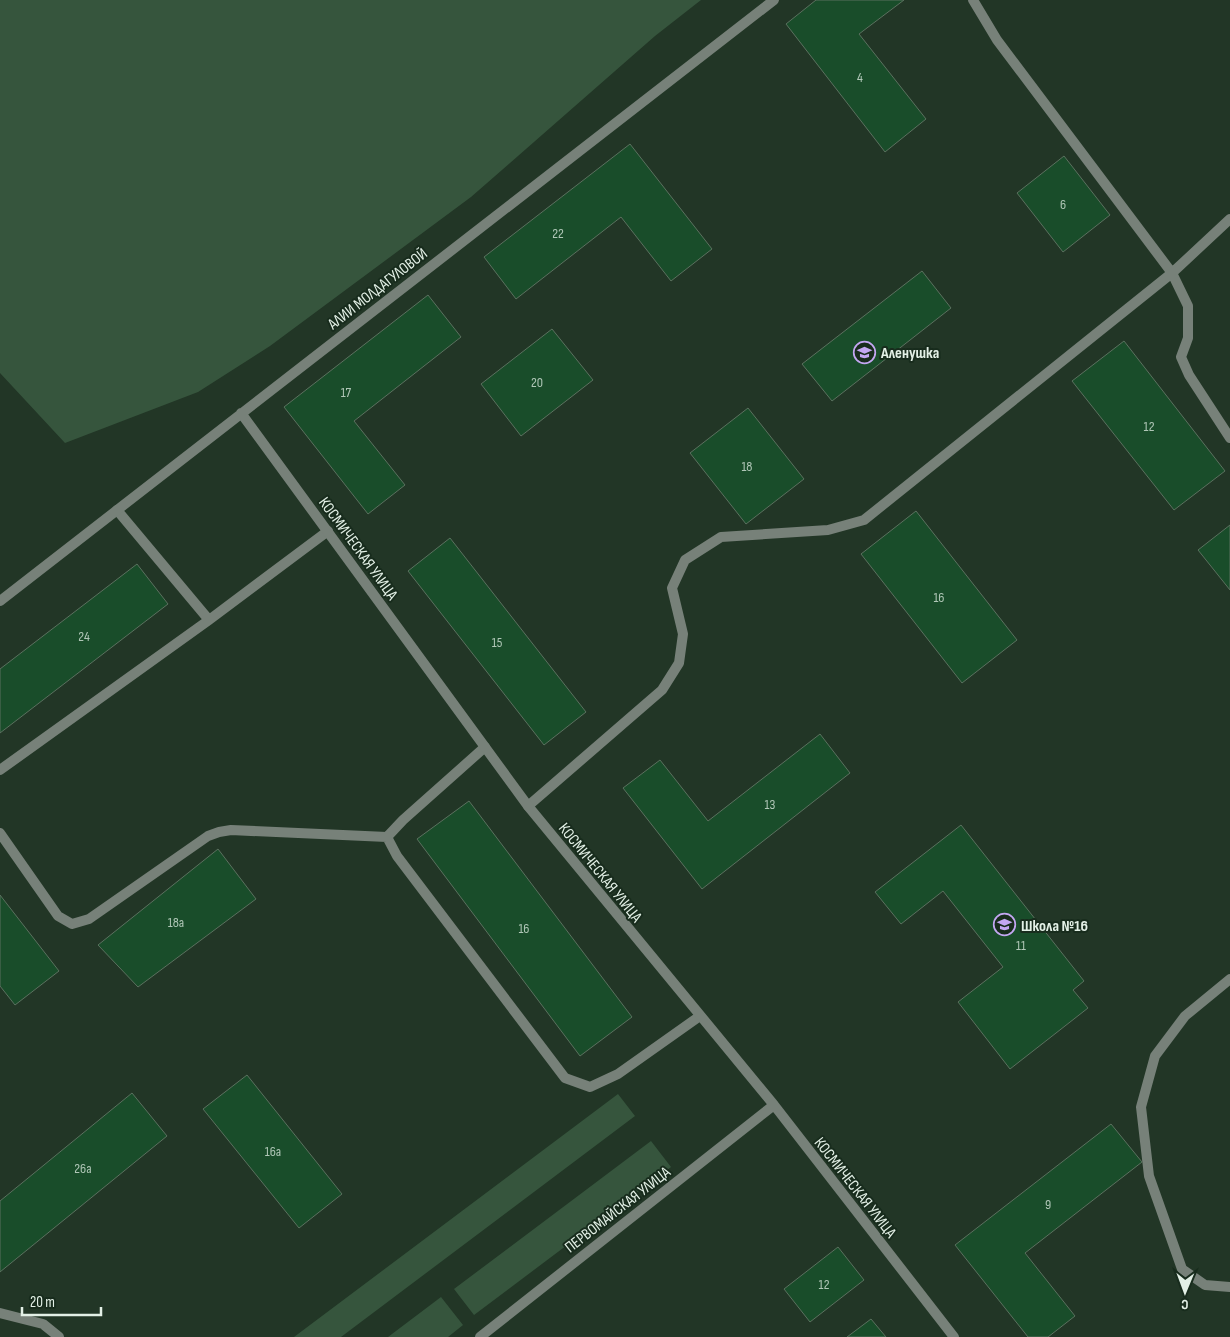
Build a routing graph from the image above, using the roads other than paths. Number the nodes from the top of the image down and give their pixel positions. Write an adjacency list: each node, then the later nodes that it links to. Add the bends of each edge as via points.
1 (774, 0): 5 (street, АЛИИ МОЛДАГУЛОВОЙ)
2 (974, 0): 4 (street, via 997,40)
3 (1230, 219): 4 (street)
4 (1172, 273): 6 (street, via 1188,306 1188,338 1181,357); 13 (street, via 864,520 828,530 721,537 685,560 672,588 683,634 679,663 662,690)
5 (241, 413): 7 (street, АЛИИ МОЛДАГУЛОВОЙ); 8 (street, КОСМИЧЕСКАЯ УЛИЦА)
6 (1230, 438)
7 (117, 510): 9 (street, АЛИИ МОЛДАГУЛОВОЙ); 10 (street)
8 (328, 531): 10 (street); 11 (street, КОСМИЧЕСКАЯ УЛИЦА)
9 (0, 601)
10 (210, 620): 12 (street)
11 (485, 747): 13 (street, КОСМИЧЕСКАЯ УЛИЦА); 15 (street)
12 (0, 770)
13 (528, 806): 17 (street, КОСМИЧЕСКАЯ УЛИЦА)
14 (0, 833): 15 (street, via 58,916 72,924 89,919 208,836 219,832)
15 (387, 837): 17 (street, via 565,1078 590,1087 618,1074)
16 (1230, 979): 19 (street, via 1185,1016 1155,1056 1141,1107 1149,1176 1182,1269 1205,1285)
17 (700, 1016): 18 (street, КОСМИЧЕСКАЯ УЛИЦА)
18 (774, 1105): 22 (street, ПЕРВОМАЙСКАЯ УЛИЦА); 23 (street, КОСМИЧЕСКАЯ УЛИЦА)
19 (1230, 1287)
20 (0, 1313): 21 (street, via 43,1324)
21 (59, 1337)
22 (480, 1337)
23 (954, 1337)

